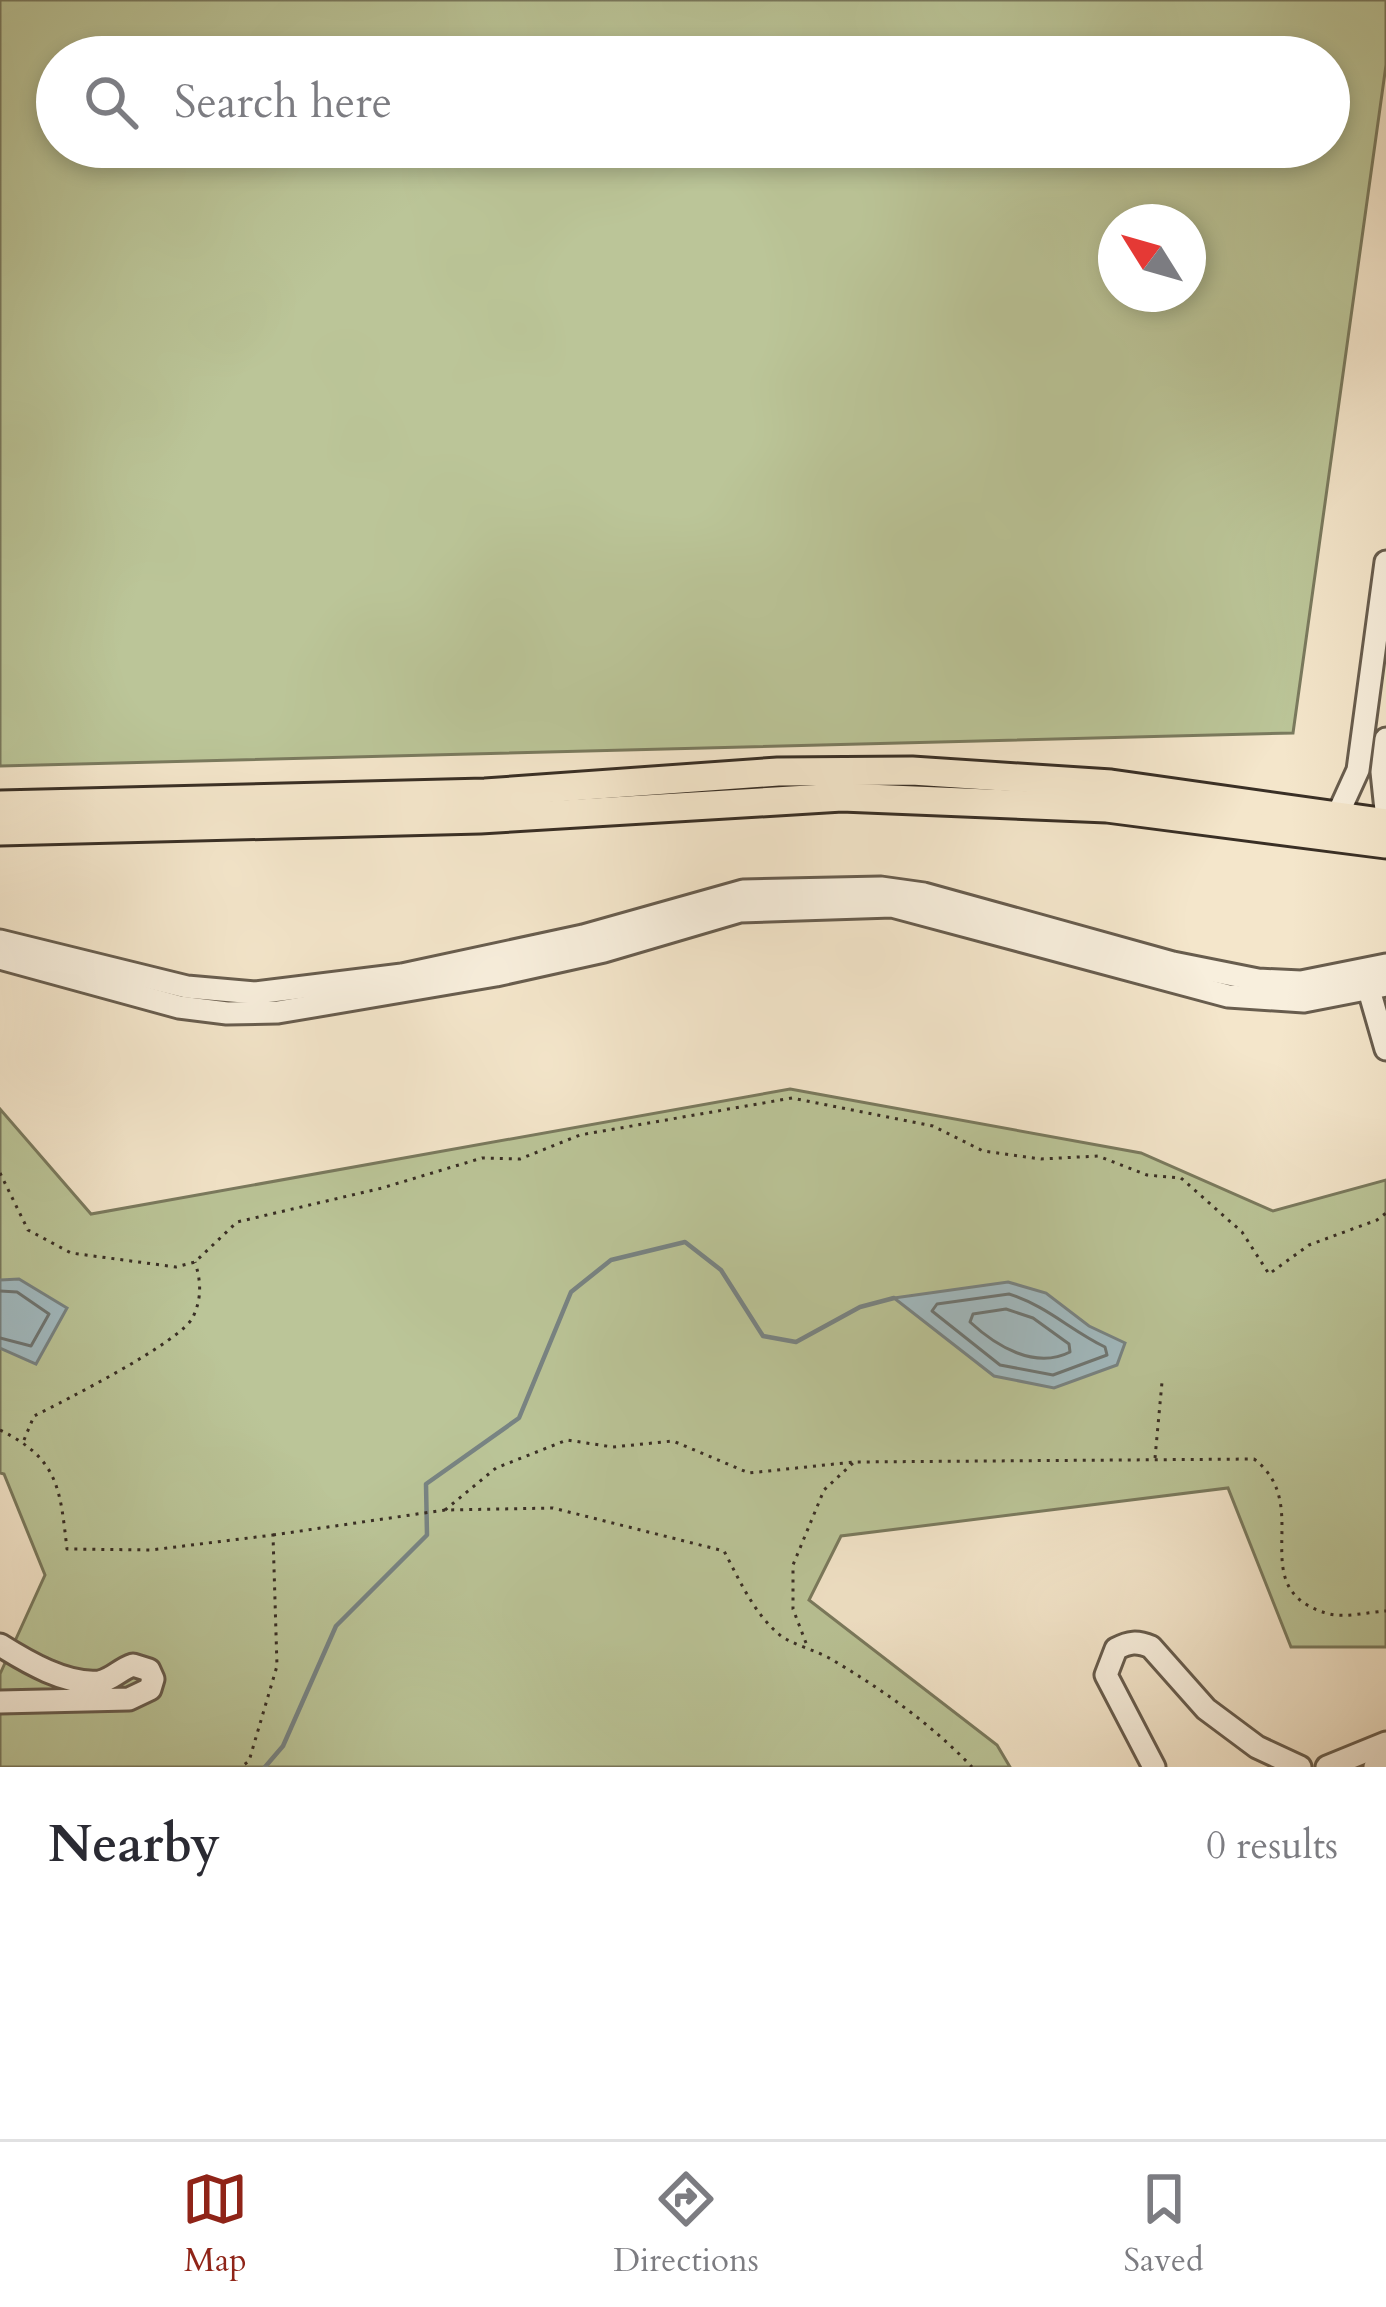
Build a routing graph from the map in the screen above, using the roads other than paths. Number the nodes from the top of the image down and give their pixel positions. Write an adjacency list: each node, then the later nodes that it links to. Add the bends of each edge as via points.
1 (1386, 562): 5 (street, via 1358,770)
2 (1386, 739): 4 (street)
3 (0, 805): 5 (main road, via 485,793 912,771 1111,784)
4 (1386, 810)
5 (1337, 816): 6 (main road)
6 (1386, 823)
7 (0, 831): 8 (main road, via 390,822 864,797 1129,810)
8 (1386, 844)
9 (656, 926): 10 (street, via 255,993 187,987); 11 (street, via 496,975 278,1012 179,1007); 12 (street, via 743,891 880,888 1236,976 1301,982); 13 (street, via 740,911 892,906 1228,996 1304,1001)
10 (0, 941)
11 (0, 958)
12 (1386, 965)
13 (1377, 987): 14 (street)
14 (1386, 1049)
15 (4, 1651): 16 (street, via 114,1688)
16 (0, 1702)
17 (1386, 1743): 21 (street)
18 (1386, 1763): 22 (street)
19 (1154, 1767): 20 (street, via 1106,1675 1127,1643 1151,1647 1206,1709)
20 (1300, 1767)
21 (1327, 1767)
22 (1375, 1767)

